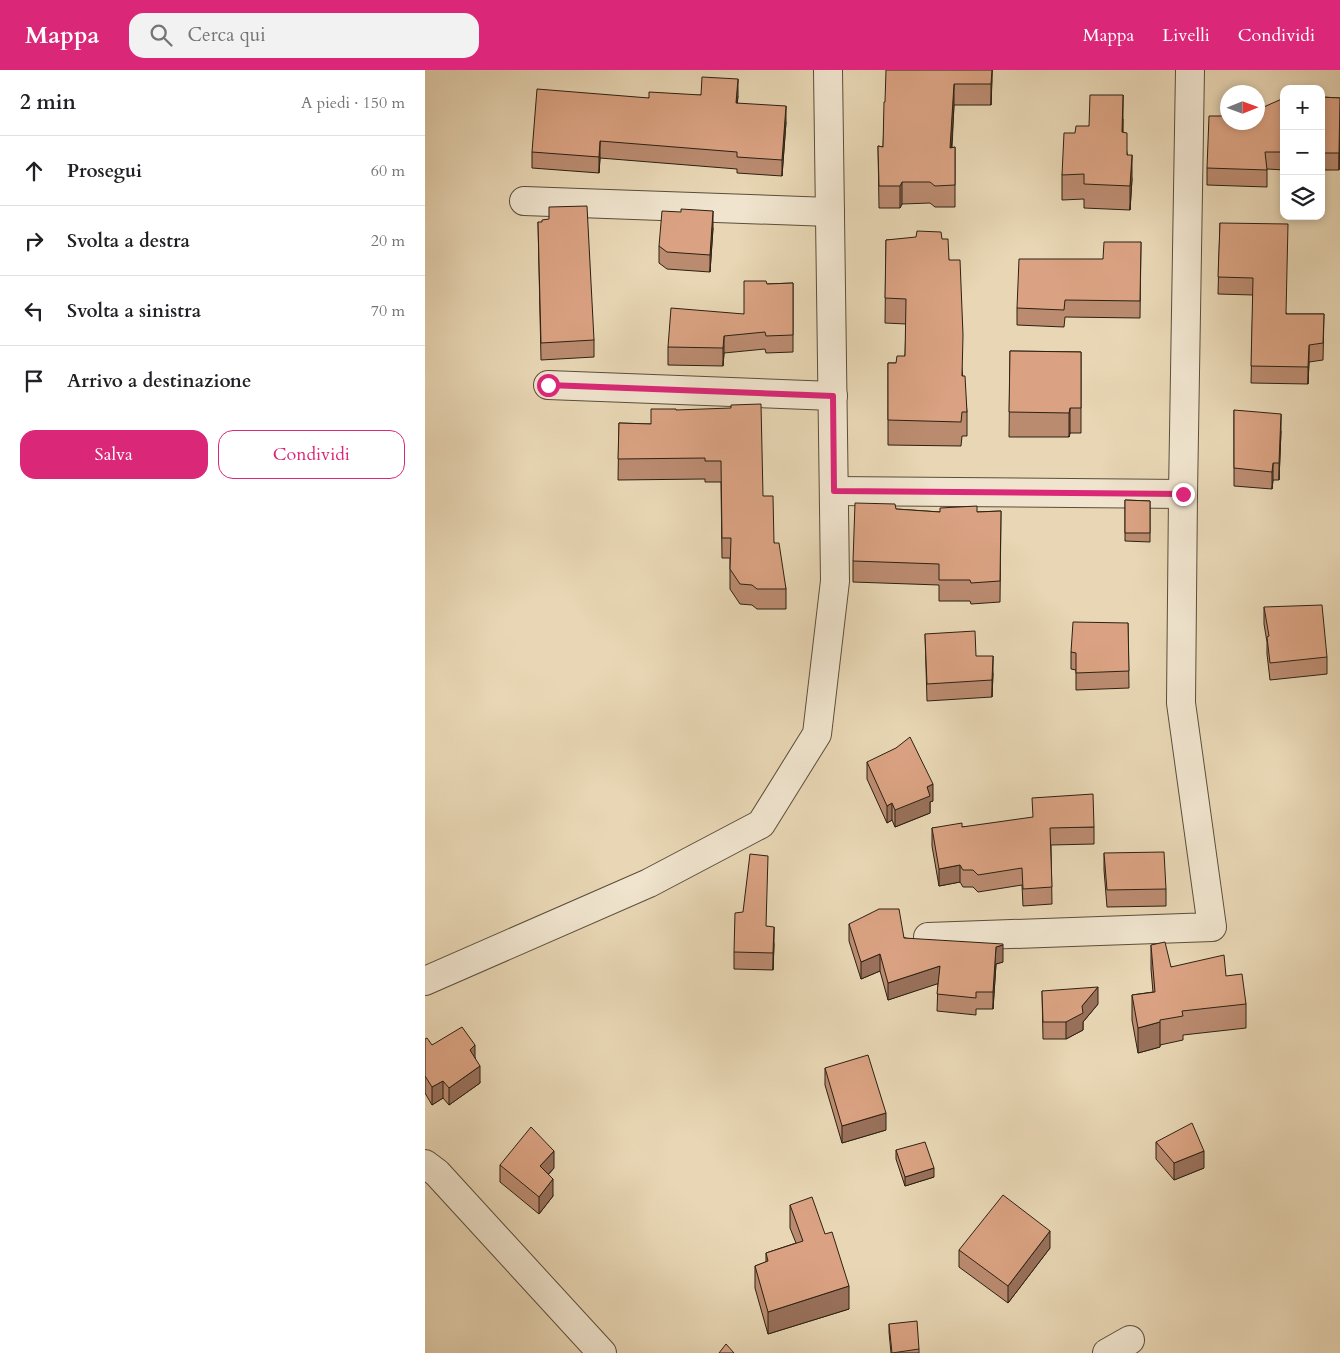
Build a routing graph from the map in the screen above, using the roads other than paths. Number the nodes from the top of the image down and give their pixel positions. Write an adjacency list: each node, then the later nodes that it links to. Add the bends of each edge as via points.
1 (828, 70): 4 (street)
2 (1189, 70): 8 (street)
3 (525, 202): 4 (street)
4 (830, 212): 6 (street)
5 (548, 385): 6 (street)
6 (833, 396): 7 (street)
7 (834, 491): 8 (street); 10 (street, via 835,581 817,734 761,824 649,883)
8 (1183, 494): 9 (street, via 1181,703 1212,927)
9 (928, 937)
10 (425, 982)
11 (425, 1164): 12 (street, via 437,1173)
12 (602, 1353)

